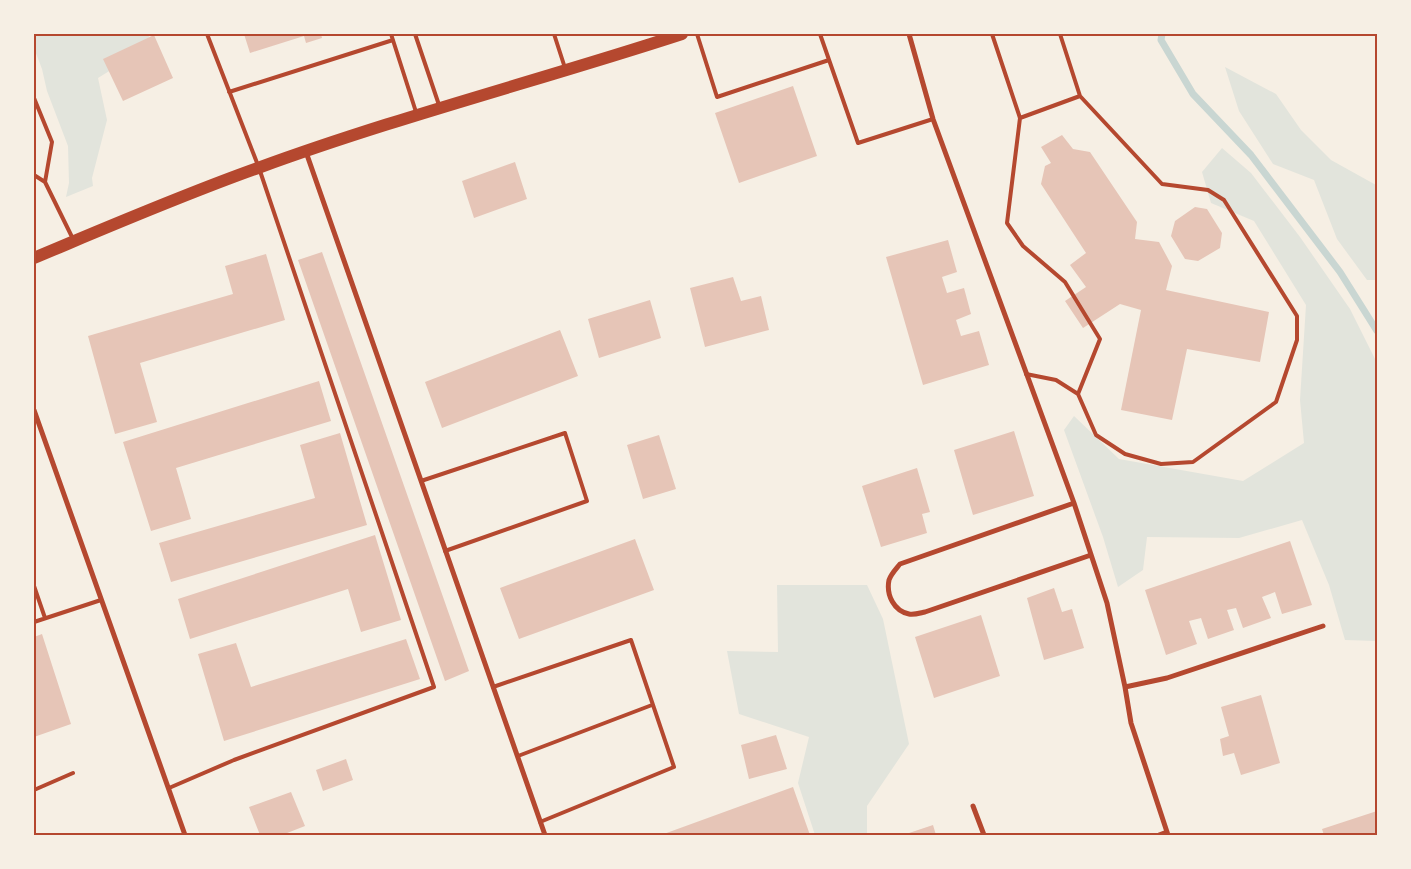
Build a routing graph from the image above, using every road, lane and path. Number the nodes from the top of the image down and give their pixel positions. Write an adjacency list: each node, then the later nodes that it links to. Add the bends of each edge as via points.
1 (207, 34): 14 (lane)
2 (391, 34): 11 (lane)
3 (415, 34): 17 (lane)
4 (554, 34): 13 (lane)
5 (682, 34): 13 (main road)
6 (697, 34): 12 (lane, via 717,97)
7 (820, 34): 12 (lane)
8 (909, 34): 20 (street)
9 (992, 34): 19 (lane)
10 (1060, 34): 15 (lane)
11 (393, 40): 14 (lane); 18 (lane)
12 (830, 60): 20 (lane, via 858,143)
13 (566, 70): 17 (main road)
14 (229, 92): 22 (lane)
15 (1080, 96): 19 (lane); 28 (lane, via 1162,184 1208,190 1224,200 1297,316 1297,340 1276,402 1193,462 1161,464 1126,454 1096,435)
16 (34, 98): 24 (lane, via 52,142)
17 (440, 109): 18 (main road)
18 (418, 116): 21 (main road)
19 (1020, 118): 28 (lane, via 1006,223 1023,246 1065,282 1100,338)
20 (933, 119): 27 (street)
21 (306, 151): 22 (main road); 30 (street)
22 (258, 168): 25 (main road); 44 (lane, via 434,687 234,760)
23 (34, 175): 24 (lane)
24 (45, 182): 25 (lane)
25 (74, 241): 26 (main road)
26 (34, 258)
27 (1026, 374): 28 (lane, via 1056,380); 31 (street)
28 (1078, 394)
29 (34, 410): 35 (street)
30 (421, 481): 32 (street); 32 (lane, via 565,433 588,501)
31 (1074, 504): 33 (street); 33 (street, via 900,564 889,581 889,592 901,612 918,613)
32 (445, 551): 39 (street)
33 (1090, 555): 40 (street, via 1107,603)
34 (34, 586): 36 (lane)
35 (101, 600): 36 (lane); 44 (street)
36 (45, 618): 37 (lane)
37 (34, 622)
38 (1323, 626): 40 (street, via 1167,678)
39 (493, 687): 41 (lane, via 631,640); 42 (street)
40 (1125, 687): 48 (street, via 1131,723)
41 (652, 705): 42 (lane); 47 (lane, via 674,767)
42 (518, 756): 47 (street)
43 (74, 773): 45 (lane)
44 (169, 788): 49 (street)
45 (34, 790)
46 (973, 806): 51 (street)
47 (540, 822): 50 (street)
48 (1167, 834): 52 (street)
49 (185, 835)
50 (545, 835)
51 (984, 835)
52 (1159, 835)

